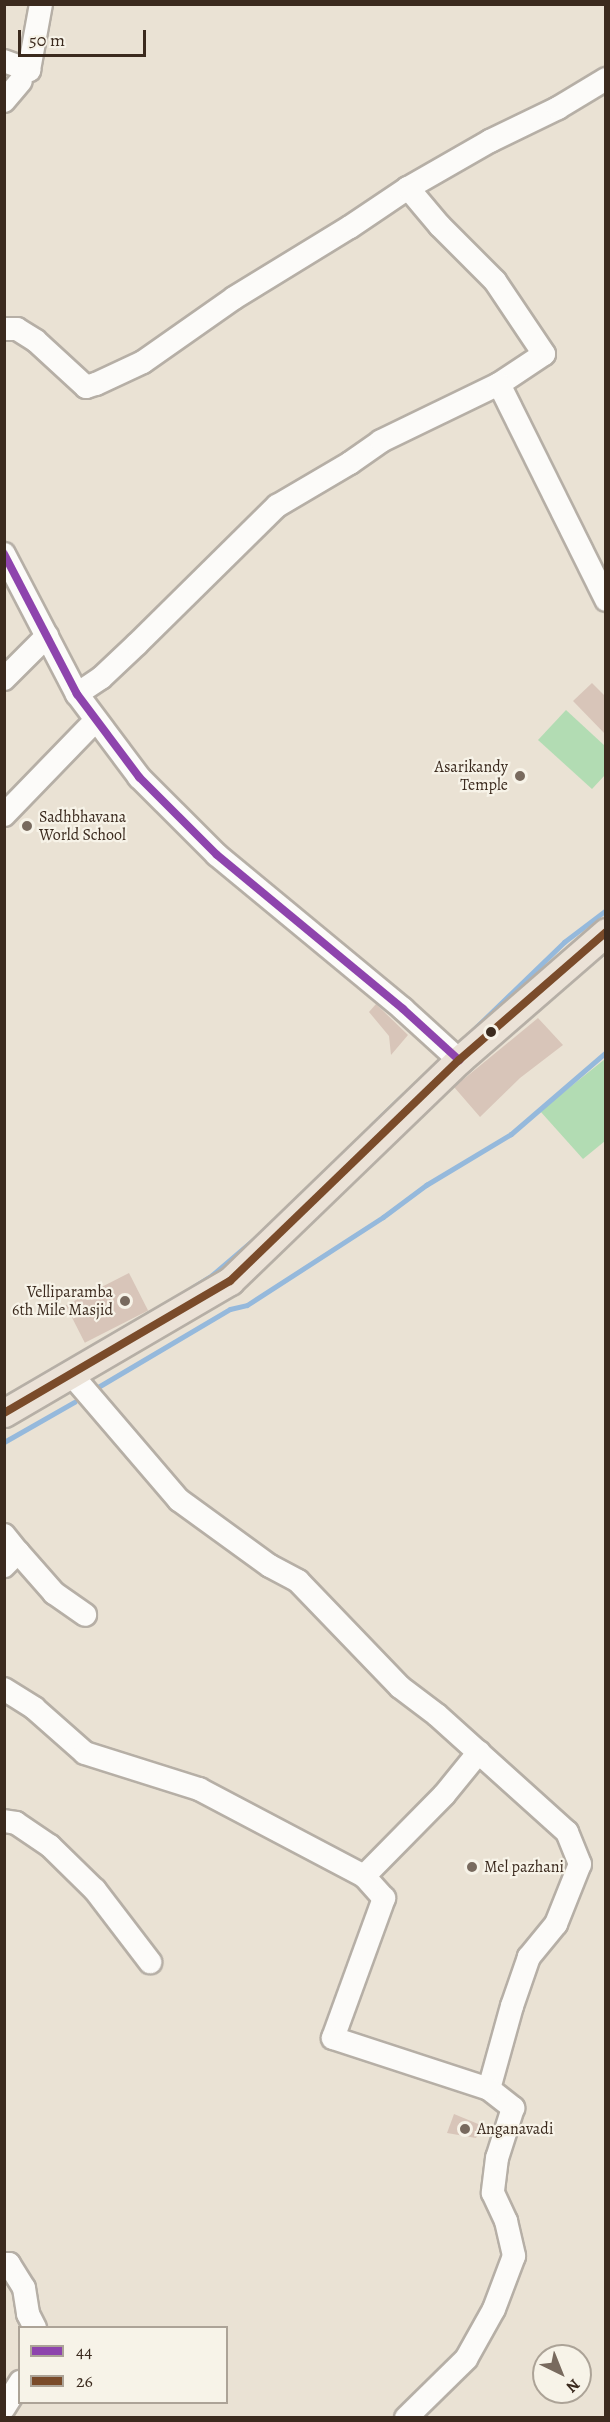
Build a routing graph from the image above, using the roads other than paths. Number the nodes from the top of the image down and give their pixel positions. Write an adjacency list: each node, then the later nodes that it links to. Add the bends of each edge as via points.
1 (41, 4): 2 (street, via 28,70)
2 (4, 61)
3 (606, 79): 6 (street)
4 (21, 81): 5 (street)
5 (4, 101)
6 (408, 188): 7 (street, via 234,298 143,362 96,384 87,387 36,341 17,329); 8 (street, via 495,281 544,354)
7 (4, 329)
8 (499, 384): 10 (street); 13 (street, via 381,441 278,506 101,678)
9 (4, 554): 11 (street)
10 (606, 600)
11 (47, 636): 12 (street); 13 (street)
12 (4, 679)
13 (77, 694): 14 (street)
14 (96, 720): 15 (street); 17 (street, via 139,777 217,855 404,1009)
15 (4, 815)
16 (606, 932): 17 (main road)
17 (459, 1060): 18 (main road, via 230,1281)
18 (71, 1374): 19 (main road); 23 (street, via 179,1500 270,1566 298,1581 400,1687)
19 (4, 1413)
20 (9, 1551): 21 (street)
21 (85, 1616)
22 (4, 1689): 25 (street, via 34,1708 85,1754 199,1790)
23 (479, 1752): 25 (street, via 444,1795); 27 (street, via 567,1833 580,1864 556,1924 529,1957)
24 (4, 1821): 26 (street, via 16,1823 50,1846 94,1890)
25 (364, 1876): 27 (street, via 384,1898 333,2038)
26 (150, 1962)
27 (489, 2089): 32 (street, via 513,2108 497,2158 494,2193 514,2256 494,2309 466,2358)
28 (4, 2264): 29 (street, via 9,2264 24,2288)
29 (33, 2326)
30 (18, 2385): 31 (street)
31 (4, 2408)
32 (406, 2418)

